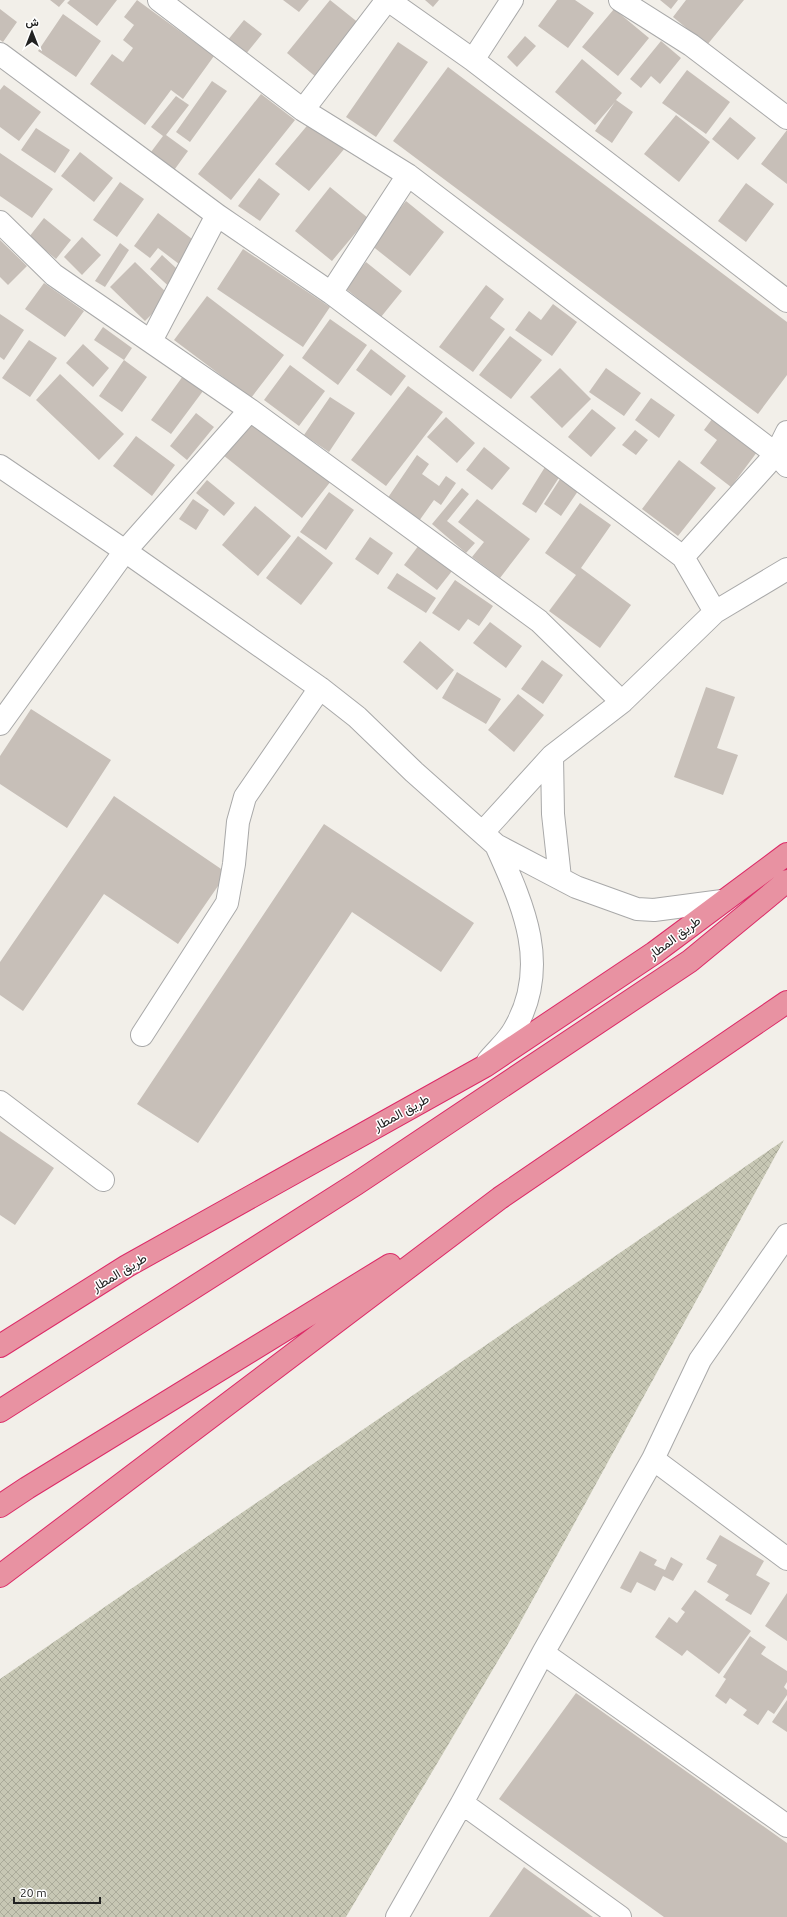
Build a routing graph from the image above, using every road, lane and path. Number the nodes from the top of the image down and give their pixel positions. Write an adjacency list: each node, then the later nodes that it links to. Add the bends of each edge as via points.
1 (159, 0): 7 (street)
2 (387, 0): 6 (street); 7 (street)
3 (512, 0): 6 (street)
4 (620, 0): 8 (street, via 691,45)
5 (0, 54): 10 (street)
6 (473, 60): 13 (street)
7 (303, 110): 9 (street)
8 (787, 118)
9 (408, 175): 12 (street); 17 (street)
10 (217, 215): 12 (street); 14 (street)
11 (0, 222): 14 (street, via 54,275)
12 (331, 293): 20 (street)
13 (787, 301)
14 (151, 341): 15 (street)
15 (250, 410): 19 (street); 24 (street, via 539,620)
16 (787, 432): 17 (street)
17 (782, 460): 20 (street)
18 (0, 466): 19 (street)
19 (125, 551): 23 (street); 25 (street)
20 (683, 557): 22 (street)
21 (787, 569): 22 (street)
22 (714, 612): 24 (street)
23 (320, 688): 27 (street, via 357,717 414,772); 33 (street, via 245,797 238,822 227,903)
24 (622, 702): 26 (street)
25 (0, 724)
26 (552, 756): 27 (street); 29 (street, via 553,814)
27 (490, 839): 29 (street); 34 (street, via 512,879 530,933 532,970 530,993 515,1028)
28 (787, 854): 31 (highway, طريق المطار)
29 (560, 878): 31 (street, via 576,887 637,909 654,910)
30 (787, 881): 40 (highway, via 690,961 356,1184)
31 (722, 901): 34 (highway, طريق المطار, via 654,953)
32 (787, 1002): 37 (highway)
33 (142, 1035)
34 (485, 1066): 39 (highway, طريق المطار, via 127,1266)
35 (0, 1102): 36 (street)
36 (103, 1180)
37 (500, 1198): 42 (highway); 44 (highway)
38 (787, 1235): 41 (street, via 700,1360)
39 (0, 1346)
40 (0, 1411)
41 (653, 1459): 43 (street); 45 (street)
42 (0, 1506)
43 (787, 1559)
44 (0, 1576)
45 (543, 1653): 46 (street); 47 (street)
46 (462, 1803): 48 (street); 49 (street)
47 (787, 1826)
48 (397, 1917)
49 (620, 1917)

